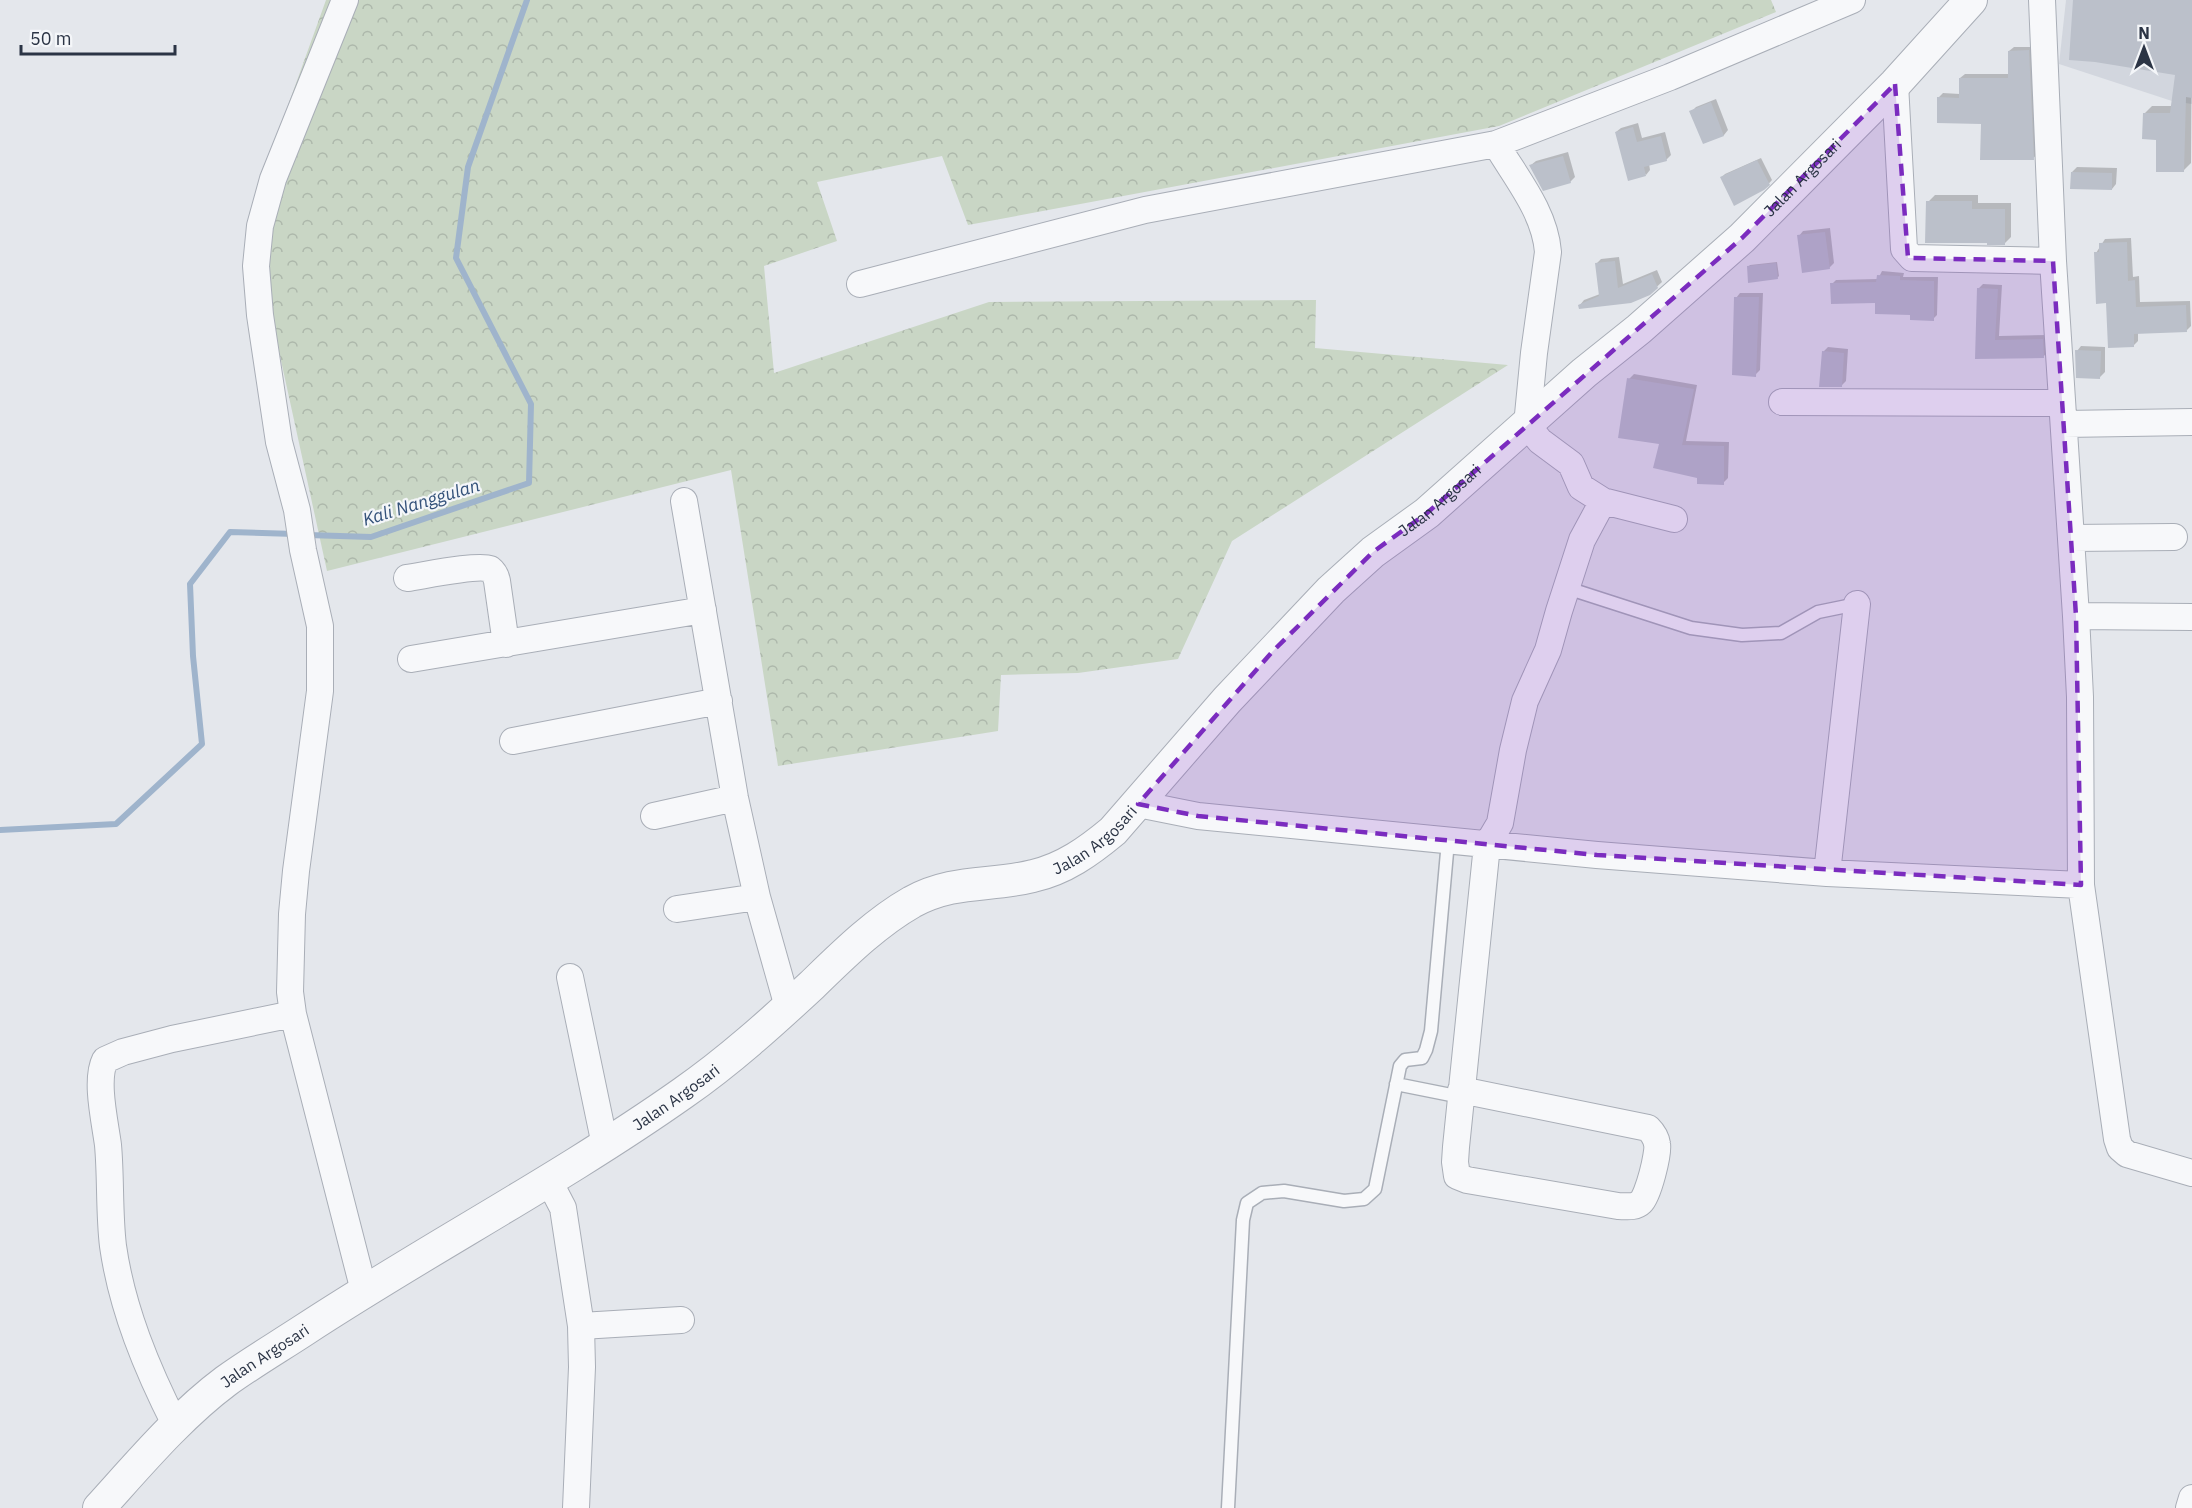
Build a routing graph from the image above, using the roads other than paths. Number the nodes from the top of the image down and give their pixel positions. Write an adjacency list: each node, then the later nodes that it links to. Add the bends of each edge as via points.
1 (345, 0): 39 (street, via 273,179 260,226 256,266 279,442 320,626 320,691 296,871 290,992)
2 (1852, 0): 6 (street, via 1670,77)
3 (1971, 0): 5 (street, Jalan Argosari)
4 (2042, 0): 7 (street)
5 (1895, 84): 7 (street, via 1904,249 1908,256); 12 (street, Jalan Argosari, via 1742,238)
6 (1496, 144): 8 (street, via 1144,210); 12 (street, via 1541,219 1547,238)
7 (2053, 261): 10 (street)
8 (860, 284)
9 (1782, 402): 10 (street)
10 (2063, 413): 11 (street); 17 (street)
11 (2192, 422)
12 (1527, 425): 14 (street, via 1540,441 1571,464 1581,487); 29 (street, Jalan Argosari, via 1331,590 1220,708)
13 (684, 501): 21 (street)
14 (1603, 501): 15 (street); 19 (street, via 1582,540)
15 (1674, 519)
16 (2174, 537): 17 (street)
17 (2071, 538): 22 (street)
18 (407, 578): 24 (street, via 476,568 490,570 496,575)
19 (1567, 588): 20 (lane, via 1691,628 1742,635 1781,633 1818,612); 32 (street, via 1548,650 1525,701 1500,823)
20 (1857, 604): 33 (street)
21 (703, 610): 24 (street); 26 (street)
22 (2076, 616): 23 (street); 34 (street)
23 (2192, 617)
24 (506, 644): 25 (street)
25 (411, 660)
26 (719, 701): 27 (street); 28 (street)
27 (513, 741)
28 (735, 798): 30 (street); 35 (street)
29 (1138, 804): 31 (street, via 1198,816); 38 (street, Jalan Argosari, via 1113,831 1063,866 1033,876 968,883 911,903 879,926)
30 (654, 816)
31 (1448, 841): 32 (street); 40 (lane, via 1431,1031 1422,1058 1405,1060)
32 (1487, 845): 33 (street); 41 (street)
33 (1827, 873): 34 (street)
34 (2081, 885): 43 (street, via 2116,1139 2127,1154)
35 (757, 897): 36 (street); 38 (street)
36 (677, 909)
37 (570, 977): 42 (street)
38 (788, 1007): 42 (street, Jalan Argosari, via 687,1090)
39 (293, 1014): 45 (street); 48 (street, via 130,1050 105,1060 101,1067 113,1244 122,1289 153,1382)
40 (1396, 1084): 41 (lane); 52 (lane, via 1375,1189 1364,1198 1344,1201 1284,1191 1262,1193 1247,1203)
41 (1461, 1094): 41 (street, via 1648,1128 1658,1147 1641,1202 1618,1206 1460,1178 1455,1162)
42 (605, 1145): 44 (street, Jalan Argosari)
43 (2192, 1173)
44 (549, 1181): 45 (street, Jalan Argosari); 47 (street, via 563,1208)
45 (364, 1290): 48 (street, Jalan Argosari, via 225,1382)
46 (681, 1320): 47 (street)
47 (581, 1326): 51 (street)
48 (176, 1426): 50 (street, Jalan Argosari)
49 (2192, 1498): 53 (street)
50 (99, 1508)
51 (576, 1508)
52 (1228, 1508)
53 (2190, 1508)

